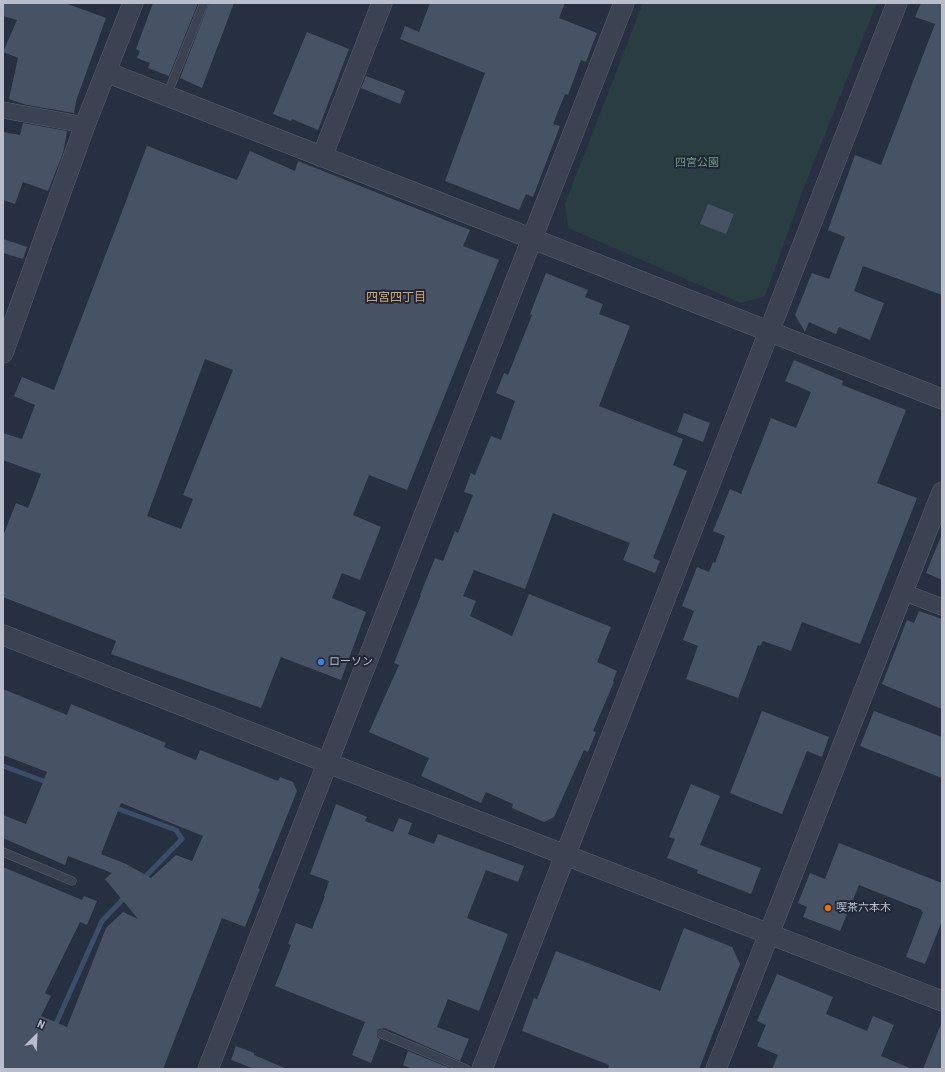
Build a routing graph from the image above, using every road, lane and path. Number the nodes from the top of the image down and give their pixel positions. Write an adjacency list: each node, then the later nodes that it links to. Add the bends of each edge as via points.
1 (133, 3): 6 (street)
2 (204, 3): 7 (lane)
3 (382, 3): 10 (street)
4 (624, 3): 11 (street)
5 (897, 3): 12 (street)
6 (106, 72): 7 (street); 9 (street)
7 (167, 96): 10 (street)
8 (3, 110): 9 (street)
9 (85, 125): 13 (street)
10 (322, 157): 11 (street)
11 (531, 239): 12 (street); 19 (street)
12 (769, 332): 14 (street); 21 (street)
13 (3, 353)
14 (942, 399)
15 (942, 492): 16 (street)
16 (903, 592): 17 (street); 23 (street)
17 (942, 607)
18 (3, 635): 19 (street)
19 (328, 763): 21 (street); 26 (street)
20 (3, 852): 22 (lane)
21 (564, 855): 23 (street); 28 (street)
22 (72, 881)
23 (768, 935): 24 (street); 29 (street)
24 (942, 1001)
25 (382, 1034): 27 (lane)
26 (208, 1069)
27 (466, 1069)
28 (482, 1069)
29 (716, 1069)

